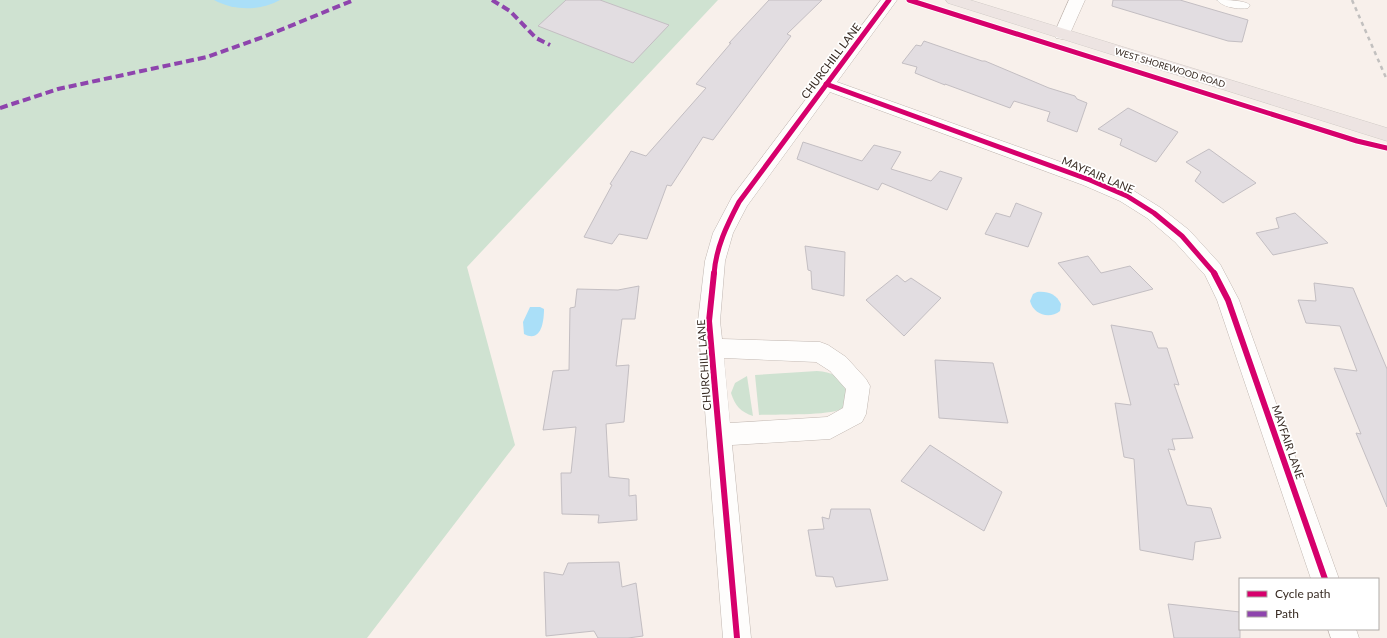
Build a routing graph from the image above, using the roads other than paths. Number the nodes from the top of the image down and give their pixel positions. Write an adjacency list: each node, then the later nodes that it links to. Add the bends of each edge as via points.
1 (889, 0): 7 (street, CHURCHILL LANE)
2 (954, 0): 6 (main road, WEST SHOREWOOD ROAD)
3 (1077, 0): 6 (street)
4 (1225, 0): 5 (street)
5 (1242, 5)
6 (1062, 34): 8 (main road, WEST SHOREWOOD ROAD)
7 (826, 84): 9 (street, CHURCHILL LANE, via 739,202 723,233 715,261 710,310); 11 (street, MAYFAIR LANE, via 1090,180 1126,196 1154,213 1182,236 1213,270 1228,300)
8 (1387, 135)
9 (712, 348): 10 (street, CHURCHILL LANE); 10 (street, via 820,352 838,364 858,386 854,414 830,428)
10 (719, 434): 12 (street, CHURCHILL LANE)
11 (1325, 578)
12 (737, 638)

